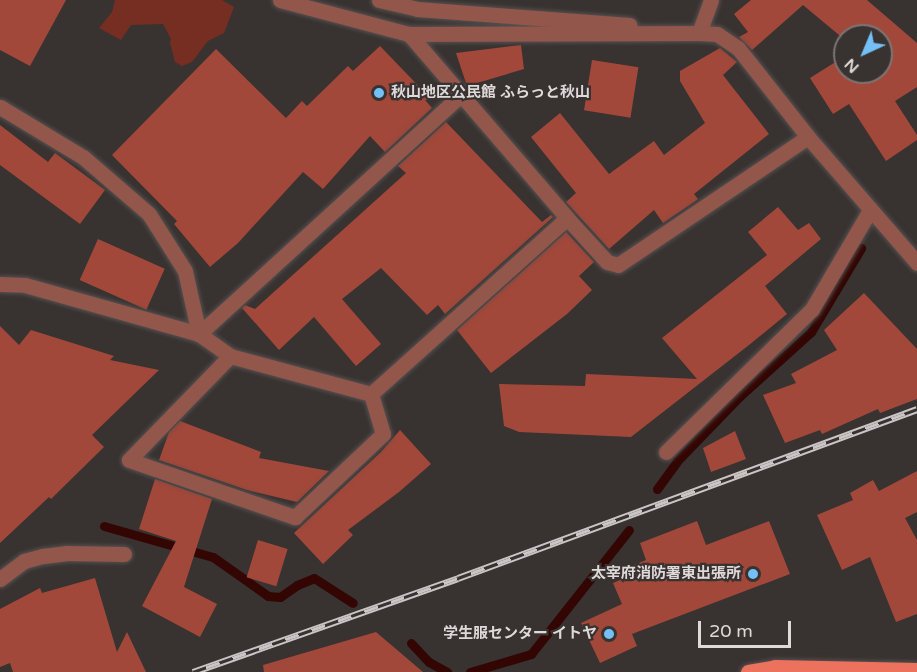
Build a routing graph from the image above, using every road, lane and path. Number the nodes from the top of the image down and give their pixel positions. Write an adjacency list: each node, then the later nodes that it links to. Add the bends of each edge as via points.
1 (280, 0): 6 (street)
2 (379, 0): 4 (street, via 417,9 602,21)
3 (711, 0): 5 (street)
4 (680, 32): 5 (street); 6 (street)
5 (699, 33): 9 (street, via 717,34 738,48)
6 (409, 34): 7 (street)
7 (461, 95): 11 (street); 14 (street)
8 (0, 107): 14 (street, via 83,157 149,214 185,271)
9 (808, 137): 10 (street); 11 (street, via 618,265 607,262)
10 (870, 210): 12 (street); 17 (street, via 812,309)
11 (567, 218): 16 (street)
12 (917, 263)
13 (0, 284): 14 (street, via 26,285)
14 (199, 334): 15 (street)
15 (230, 356): 16 (street); 16 (street, via 129,460 295,517 383,434)
16 (371, 394)
17 (666, 452)
18 (124, 554): 19 (street, via 66,552 43,556 24,561)
19 (0, 579)
20 (917, 670): 21 (main road, via 775,668)
21 (748, 672)

